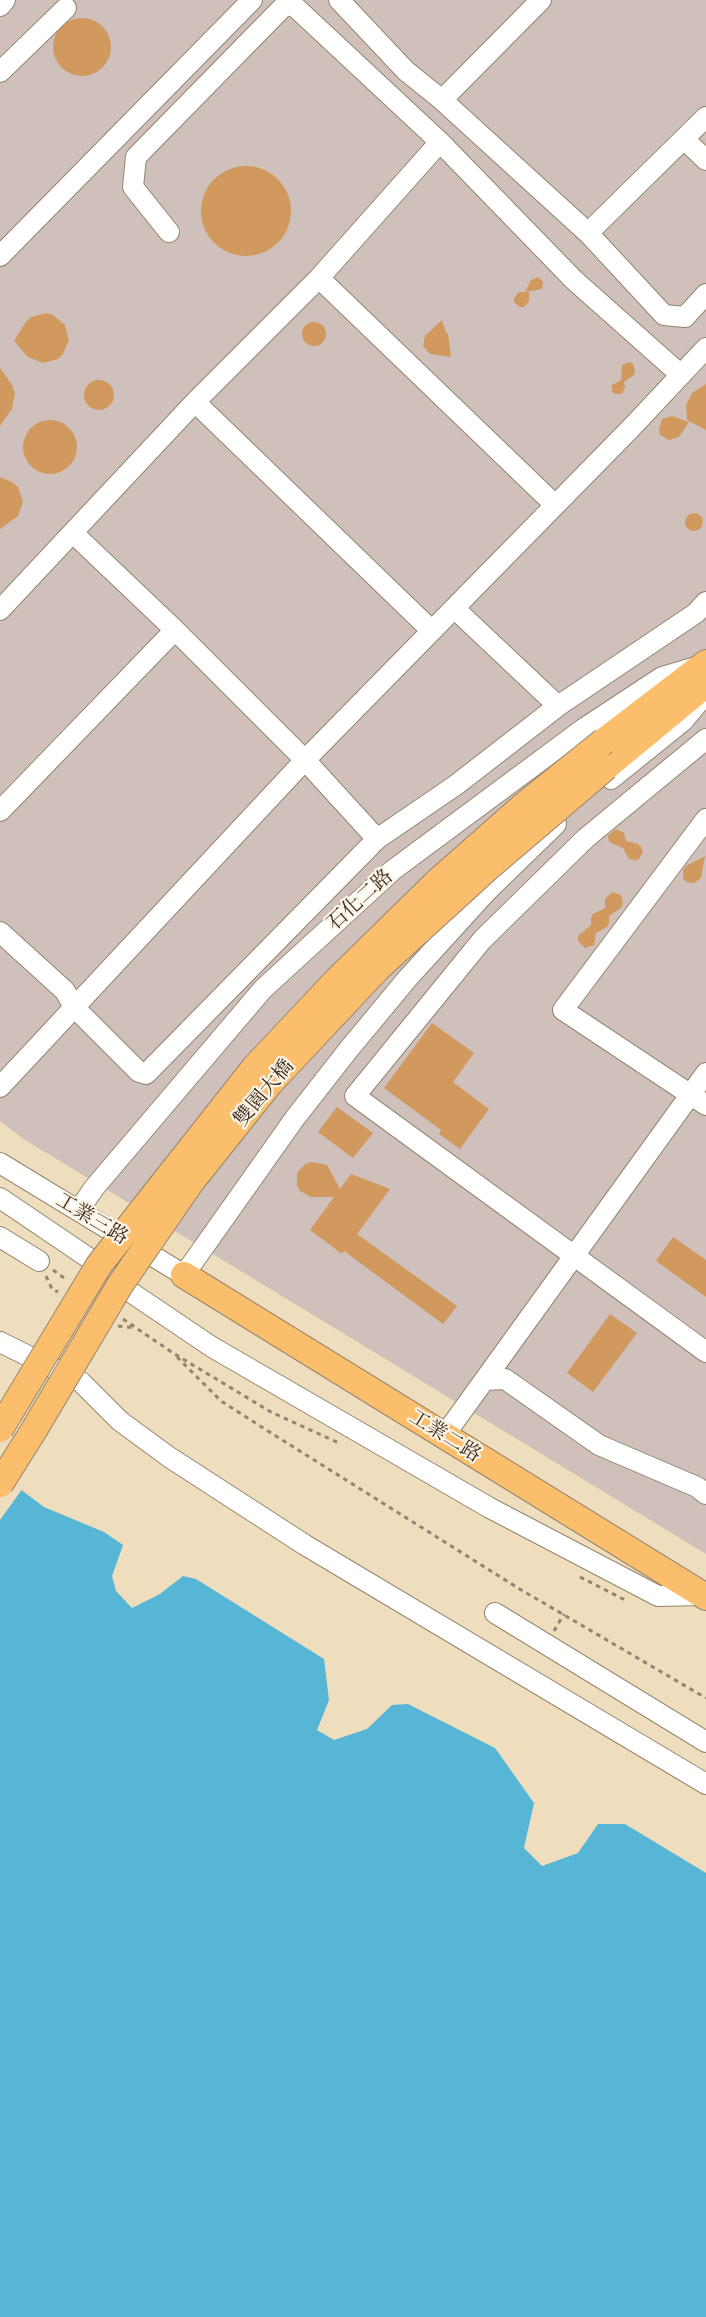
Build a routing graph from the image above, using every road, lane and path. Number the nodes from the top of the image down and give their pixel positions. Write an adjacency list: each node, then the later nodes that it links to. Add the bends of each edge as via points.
1 (5, 0): 5 (street)
2 (252, 0): 15 (street)
3 (339, 0): 8 (street, via 406,71)
4 (541, 0): 8 (street)
5 (0, 6)
6 (66, 8): 7 (street)
7 (0, 72)
8 (442, 100): 14 (street)
9 (706, 117): 10 (street)
10 (684, 139): 12 (street); 14 (street)
11 (440, 142): 13 (street, via 292,4 282,8 136,157 133,186); 16 (street); 19 (street, via 574,280)
12 (706, 160)
13 (169, 232)
14 (588, 233): 17 (street, via 664,315 685,317)
15 (0, 256)
16 (319, 278): 20 (street); 21 (street)
17 (706, 294)
18 (706, 348): 19 (street)
19 (681, 375): 21 (street)
20 (195, 402): 22 (street); 27 (street)
21 (555, 505): 24 (street)
22 (73, 533): 25 (street); 26 (street)
23 (706, 602): 30 (street)
24 (454, 608): 27 (street); 30 (street)
25 (0, 610)
26 (175, 630): 32 (street); 33 (street)
27 (432, 631): 32 (street)
28 (705, 671): 43 (street, 石化二路, via 662,677 582,729 393,870 263,989); 47 (main road, 雙園大橋, bridge, via 604,741 438,881 255,1067); 49 (main road, 雙園大橋, bridge, via 606,766 377,969 285,1067 191,1182)
29 (706, 693): 48 (street, via 683,721 563,818 487,891 407,980 295,1118)
30 (558, 706): 35 (street, via 456,785)
31 (706, 739): 45 (street, via 586,838 482,940 355,1096)
32 (305, 760): 35 (street); 37 (street)
33 (0, 811)
34 (706, 819): 40 (street, via 563,1010)
35 (377, 838): 37 (street, via 147,1074 140,1072)
36 (0, 932): 37 (street, via 65,991)
37 (74, 1007): 39 (street)
38 (706, 1073): 40 (street)
39 (0, 1087)
40 (699, 1099): 45 (street)
41 (0, 1163): 43 (street, 工業三路)
42 (0, 1198): 47 (street)
43 (79, 1210): 48 (street, 工業三路)
44 (0, 1237): 46 (street)
45 (575, 1255): 52 (street); 54 (street)
46 (39, 1261): 50 (path)
47 (99, 1265): 50 (main road, 雙園大橋, bridge)
48 (183, 1275): 56 (main road, 工業二路)
49 (120, 1285): 57 (main road, 雙園大橋, bridge); 59 (street, via 212,1347 490,1508 658,1596)
50 (83, 1290): 55 (main road, 雙園大橋, bridge)
51 (0, 1342): 63 (street, via 81,1382 120,1421 169,1458 305,1545)
52 (706, 1352)
53 (173, 1353): 61 (path, via 220,1401 518,1588)
54 (484, 1380): 56 (street); 58 (street, via 505,1379 599,1445 698,1487)
55 (0, 1429)
56 (444, 1436): 59 (main road, 工業二路)
57 (0, 1484)
58 (706, 1494)
59 (704, 1596)
60 (495, 1613): 62 (street)
61 (706, 1698)
62 (706, 1742)
63 (706, 1784)

